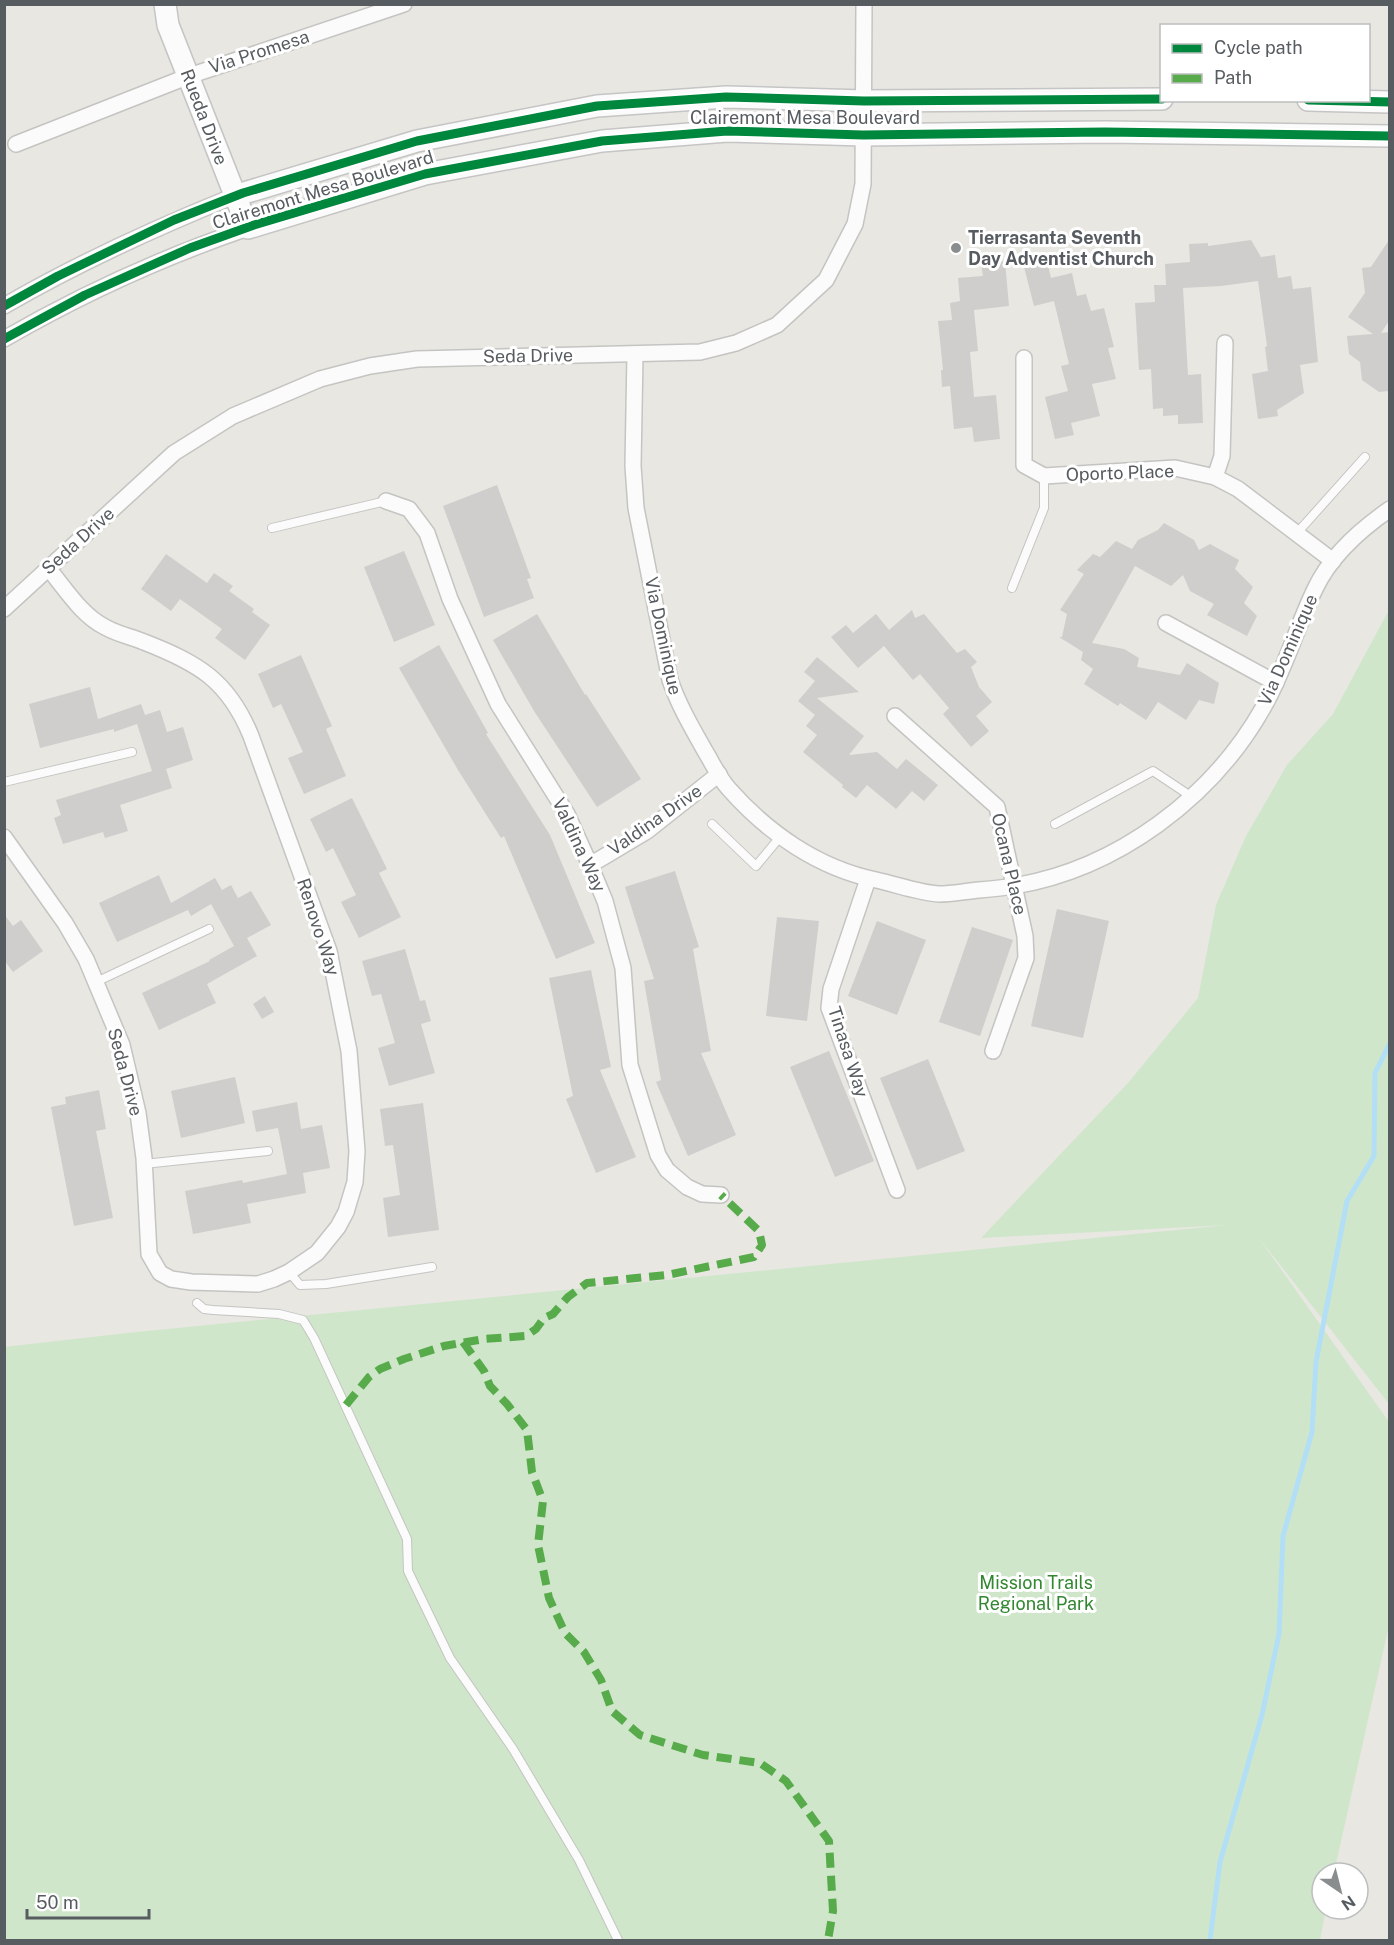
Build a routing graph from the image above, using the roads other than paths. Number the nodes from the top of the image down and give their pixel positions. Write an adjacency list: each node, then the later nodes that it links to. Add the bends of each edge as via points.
1 (165, 4): 4 (street, Rueda Drive, via 168,25)
2 (404, 4): 4 (street, Via Promesa)
3 (864, 4): 6 (street, Seda Drive)
4 (189, 76): 11 (street, Via Promesa); 12 (street, Rueda Drive)
5 (1160, 99): 6 (street, Clairemont Mesa Boulevard)
6 (864, 101): 9 (street, Seda Drive); 12 (street, Clairemont Mesa Boulevard, via 726,97 597,106 417,141)
7 (1370, 102): 8 (street)
8 (1389, 102)
9 (863, 135): 10 (street, Clairemont Mesa Boulevard, via 1105,132); 13 (street, Clairemont Mesa Boulevard, via 727,131 602,141 425,174); 17 (street, Seda Drive, via 863,184 855,224 826,280 777,325 736,344 700,352)
10 (1389, 136)
11 (16, 144)
12 (234, 196): 13 (street, Rueda Drive); 14 (street, Clairemont Mesa Boulevard, via 164,225)
13 (248, 228): 15 (street, Clairemont Mesa Boulevard, via 190,248 96,290)
14 (4, 306)
15 (4, 339)
16 (1225, 343): 21 (street, via 1222,456)
17 (635, 354): 27 (street, Seda Drive, via 417,359 320,379 233,416 174,453); 34 (street, Via Dominique, via 636,508 670,680 678,704)
18 (1024, 358): 20 (street, Oporto Place, via 1024,465)
19 (1365, 457): 25 (lane)
20 (1044, 476): 21 (street, Oporto Place, via 1175,468); 28 (lane, via 1044,508)
21 (1215, 477): 25 (street, Oporto Place, via 1238,489)
22 (386, 501): 24 (lane); 41 (street, Valdina Way, via 409,509 427,533 450,599 498,704 567,814)
23 (1389, 509): 26 (street, Via Dominique)
24 (272, 528)
25 (1297, 533): 26 (street, Oporto Place)
26 (1333, 561): 31 (street, Via Dominique, via 1316,587)
27 (48, 568): 29 (street, Seda Drive); 52 (street, Renovo Way, via 79,606 104,627 188,660 236,704 328,951 349,1051 357,1151 355,1182 346,1212 328,1240)
28 (1012, 588)
29 (4, 609)
30 (1166, 623): 31 (street)
31 (1276, 683): 36 (street, Via Dominique, via 1248,732)
32 (895, 716): 43 (street, Ocana Place, via 997,807)
33 (132, 752): 35 (lane)
34 (718, 774): 40 (street, Via Dominique); 41 (street, Valdina Drive, via 647,831)
35 (4, 782)
36 (1192, 797): 38 (lane, via 1152,771); 43 (street, Via Dominique, via 1113,851 1070,871)
37 (712, 824): 40 (lane, via 756,866)
38 (1055, 824)
39 (4, 837): 45 (street, Seda Drive, via 65,923)
40 (780, 837): 42 (street, Via Dominique, via 826,863)
41 (590, 865): 50 (street, Valdina Way, via 605,901 622,968 630,1065 658,1155 667,1170 687,1187 702,1194)
42 (868, 879): 43 (street, Via Dominique, via 939,894); 49 (street, Tinasa Way, via 831,989 829,1008)
43 (1014, 886): 46 (street, Ocana Place, via 1026,958)
44 (209, 928): 45 (lane)
45 (96, 982): 48 (street, Seda Drive, via 122,1044 138,1113)
46 (993, 1051)
47 (268, 1151): 48 (lane)
48 (144, 1164): 53 (street, Seda Drive, via 149,1254 160,1273)
49 (897, 1190)
50 (721, 1195)
51 (432, 1267): 52 (lane, via 300,1285)
52 (290, 1272): 53 (street, Renovo Way, via 258,1284)
53 (191, 1282)
54 (197, 1303): 55 (lane, via 213,1311 279,1314 303,1320 407,1539 408,1572 450,1658 513,1749 579,1860)
55 (618, 1941)

